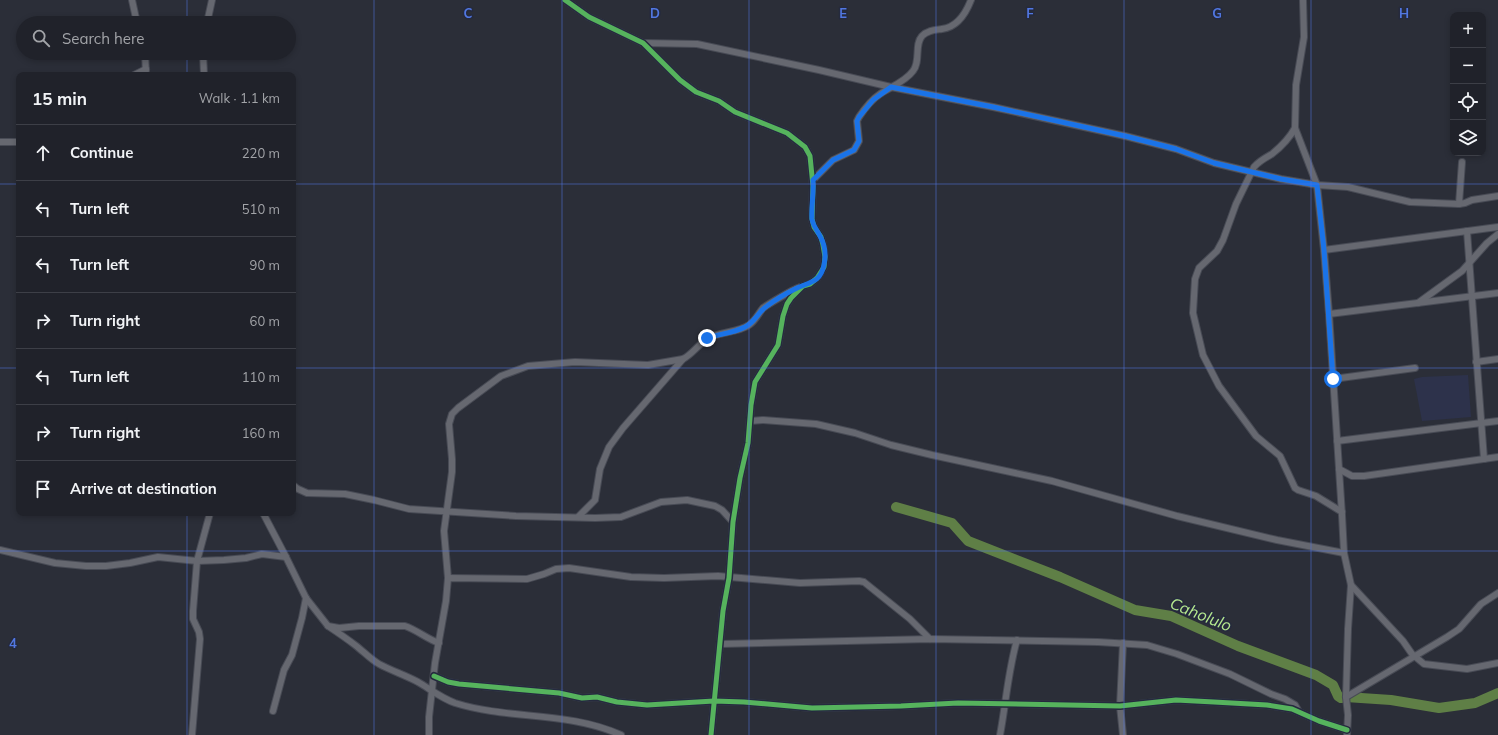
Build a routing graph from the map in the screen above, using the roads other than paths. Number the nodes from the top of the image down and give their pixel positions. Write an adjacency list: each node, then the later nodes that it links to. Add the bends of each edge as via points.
1 (132, 0): 6 (street)
2 (212, 0): 7 (street)
3 (565, 0): 8 (street, via 589,17)
4 (971, 0): 13 (street, via 953,26 932,30 922,37 916,67 908,76)
5 (1303, 0): 14 (street, via 1304,36 1296,85)
6 (135, 16)
7 (209, 16)
8 (643, 44): 13 (street, via 697,44); 19 (street, via 696,92 719,101 735,112 786,133 800,142 810,156)
9 (145, 60): 11 (street)
10 (203, 60): 12 (street)
11 (146, 72)
12 (204, 72)
13 (891, 87): 18 (street, via 1125,136); 19 (street, via 873,100 859,117 859,141 854,150 833,160)
14 (1295, 128): 18 (street, via 1288,141 1258,163); 20 (street)
15 (0, 142): 16 (street)
16 (16, 142)
17 (1462, 162): 22 (street)
18 (1251, 172): 20 (street); 47 (street, via 1223,240 1217,251 1196,274 1193,292 1196,329 1203,355 1219,386 1256,436 1280,456 1295,488 1316,496)
19 (813, 180): 28 (street, via 812,219 824,245 825,257 821,274 810,284)
20 (1317, 185): 22 (street, via 1348,188 1410,202); 26 (street)
21 (1498, 196): 22 (street)
22 (1459, 204)
23 (1498, 227): 24 (street)
24 (1467, 231): 26 (street); 27 (street)
25 (1498, 234): 27 (street)
26 (1324, 250): 32 (street)
27 (1469, 263): 30 (street); 31 (street)
28 (803, 286): 33 (street, via 797,287 763,309 751,324 707,338); 38 (street, via 787,304 778,346 755,382)
29 (1498, 293): 30 (street)
30 (1472, 296): 31 (street); 35 (street)
31 (1417, 304): 32 (street)
32 (1329, 314): 37 (street)
33 (683, 359): 46 (street, via 648,365 554,363 528,366 495,380 458,408 450,419 452,459); 50 (street, via 609,447 600,469 594,500)
34 (1498, 359): 35 (street)
35 (1476, 362): 40 (street)
36 (1415, 368): 37 (street)
37 (1333, 379): 41 (street)
38 (750, 421): 51 (street); 53 (street, via 816,424 932,455 1052,481 1177,516)
39 (1498, 421): 40 (street)
40 (1481, 424): 41 (street); 43 (street)
41 (1337, 441): 44 (street)
42 (1498, 457): 43 (street)
43 (1484, 459): 44 (street, via 1364,476 1352,476)
44 (1339, 469): 47 (street)
45 (296, 487): 46 (street, via 308,493 345,494 409,509)
46 (446, 512): 50 (street); 56 (street, via 444,542)
47 (1342, 512): 53 (street)
48 (209, 516): 55 (street)
49 (265, 516): 54 (street)
50 (578, 518): 51 (street, via 621,517 661,502 686,500 715,506)
51 (733, 522): 57 (street)
52 (0, 550): 55 (street, via 55,563 86,566 106,566 158,557)
53 (1344, 553): 58 (street)
54 (286, 557): 55 (street, via 262,554 246,558); 60 (street)
55 (197, 560): 78 (street, via 193,615 200,640)
56 (448, 578): 57 (street, via 527,579 556,569 569,568 631,577); 64 (street)
57 (729, 578): 62 (street, via 800,583 864,582 910,619); 66 (street)
58 (1351, 584): 67 (street); 71 (street)
59 (1498, 593): 67 (street, via 1482,604 1459,629)
60 (306, 598): 61 (street); 76 (street, via 292,655 284,670)
61 (328, 626): 64 (street, via 405,626); 70 (street, via 378,664 418,682)
62 (930, 639): 63 (street); 66 (street)
63 (1017, 640): 65 (street); 73 (street, via 1012,656)
64 (439, 643): 69 (street)
65 (1123, 643): 74 (street); 75 (street, via 1152,646 1230,674 1285,699)
66 (720, 644): 72 (street)
67 (1414, 655): 68 (street, via 1424,664 1457,669); 71 (street)
68 (1498, 663)
69 (434, 676): 70 (street); 72 (street, via 459,684 559,693 582,698 597,697 630,704)
70 (432, 692): 79 (street); 80 (street, via 454,703 508,714 559,718 608,729)
71 (1346, 697): 77 (street)
72 (714, 701): 73 (street, via 812,708); 81 (street)
73 (1006, 705): 74 (street); 82 (street)
74 (1120, 706): 75 (street, via 1176,700 1267,705); 83 (street)
75 (1298, 710): 77 (street)
76 (273, 711)
77 (1347, 733)
78 (192, 735)
79 (429, 735)
80 (621, 735)
81 (711, 735)
82 (1000, 735)
83 (1123, 735)

